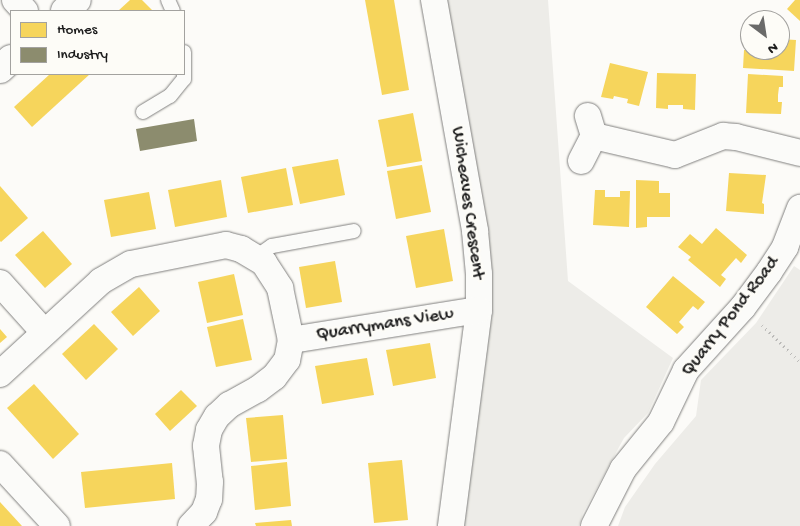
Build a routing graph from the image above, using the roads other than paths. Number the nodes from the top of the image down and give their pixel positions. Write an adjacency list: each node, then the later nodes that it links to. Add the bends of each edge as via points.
1 (15, 0): 4 (street)
2 (77, 0): 5 (street)
3 (434, 0): 16 (street, Wicheaves Crescent, via 475,231)
4 (24, 10)
5 (66, 10)
6 (10, 60): 7 (street)
7 (0, 69)
8 (184, 75): 9 (lane, via 170,96)
9 (143, 112)
10 (800, 153): 11 (street, via 736,136 723,136 675,155 663,154 591,126)
11 (582, 161)
12 (800, 208): 24 (street, Quarry Pond Road, via 785,247 743,307 686,370 661,422 623,468)
13 (354, 231): 14 (lane, via 272,246)
14 (256, 257): 17 (street, Quarrymans View, via 226,245 131,264 101,281); 18 (street, Quarrymans View, via 274,276 280,288)
15 (0, 284): 17 (street)
16 (478, 310): 18 (street, Quarrymans View); 23 (street, Wicheaves Crescent)
17 (44, 332): 19 (street, Quarrymans View)
18 (290, 340): 21 (street, Quarrymans View, via 287,360 274,377 230,405 217,416 209,430 206,446 210,482 208,499)
19 (0, 374)
20 (0, 464): 22 (street)
21 (197, 525)
22 (57, 526)
23 (451, 526)
24 (594, 526)

